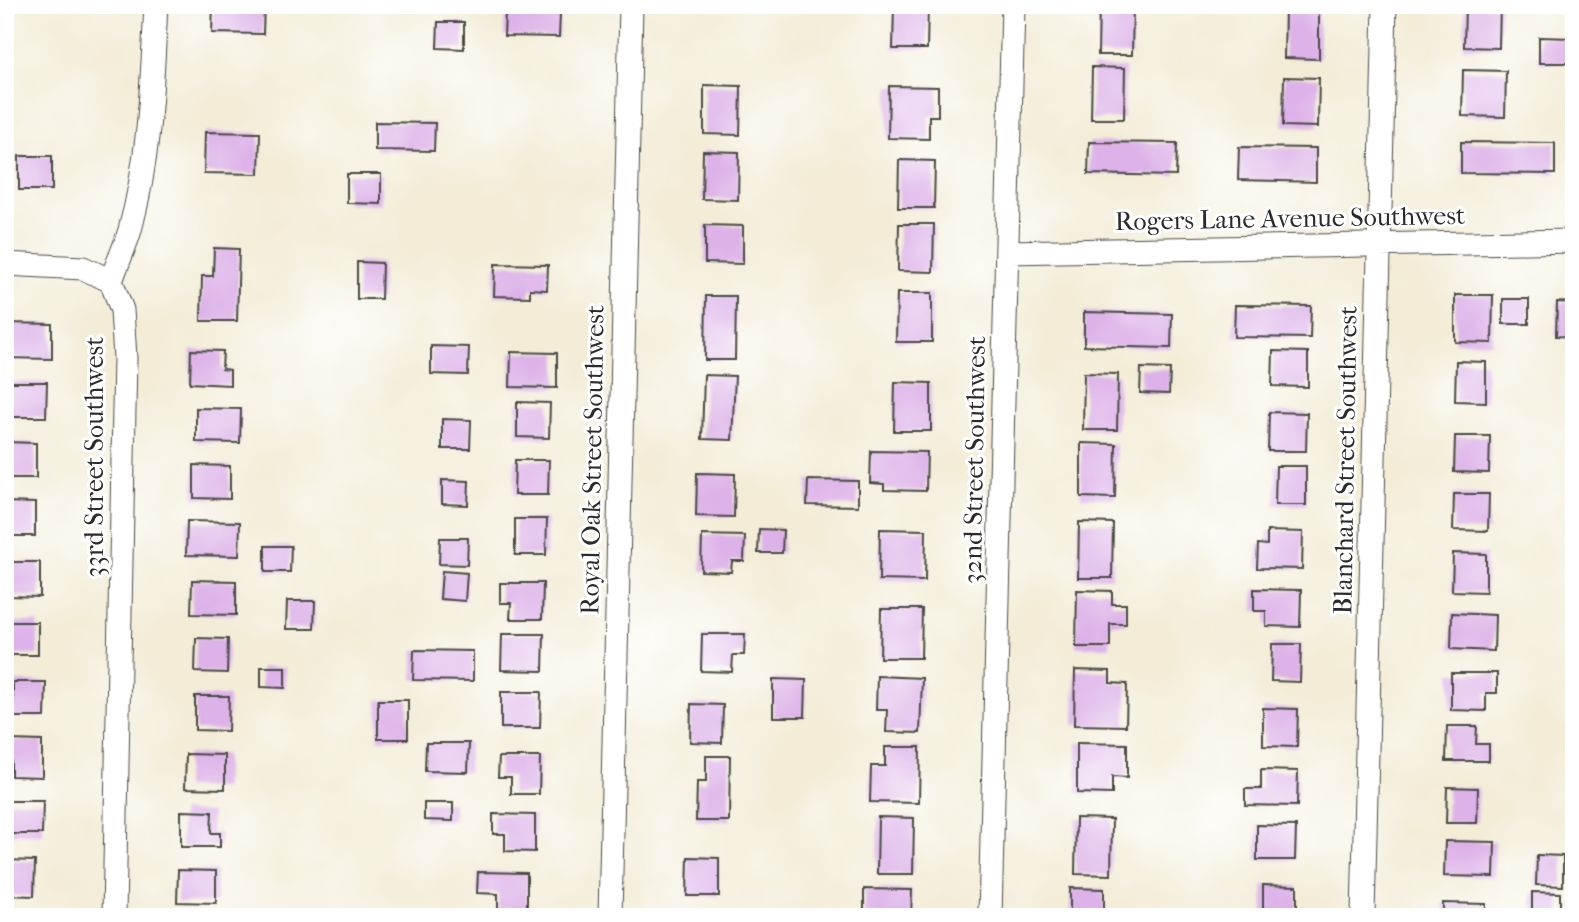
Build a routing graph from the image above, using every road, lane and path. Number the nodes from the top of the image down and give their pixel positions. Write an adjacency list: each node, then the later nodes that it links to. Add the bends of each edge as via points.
1 (156, 5): 9 (street, via 142,180 130,233)
2 (631, 5): 11 (street, Royal Oak Street Southwest)
3 (1013, 5): 7 (street, 32nd Street Southwest)
4 (1385, 5): 6 (street, Blanchard Street Southwest)
5 (1574, 241): 6 (street, Rogers Lane Avenue Southwest)
6 (1378, 244): 7 (street, Rogers Lane Avenue Southwest); 13 (street, Blanchard Street Southwest)
7 (1007, 252): 12 (street, 32nd Street Southwest)
8 (5, 264): 9 (street, via 83,268)
9 (111, 281): 10 (street, 33rd Street Southwest, via 122,310 125,358)
10 (114, 917)
11 (610, 917)
12 (990, 917)
13 (1363, 917)

